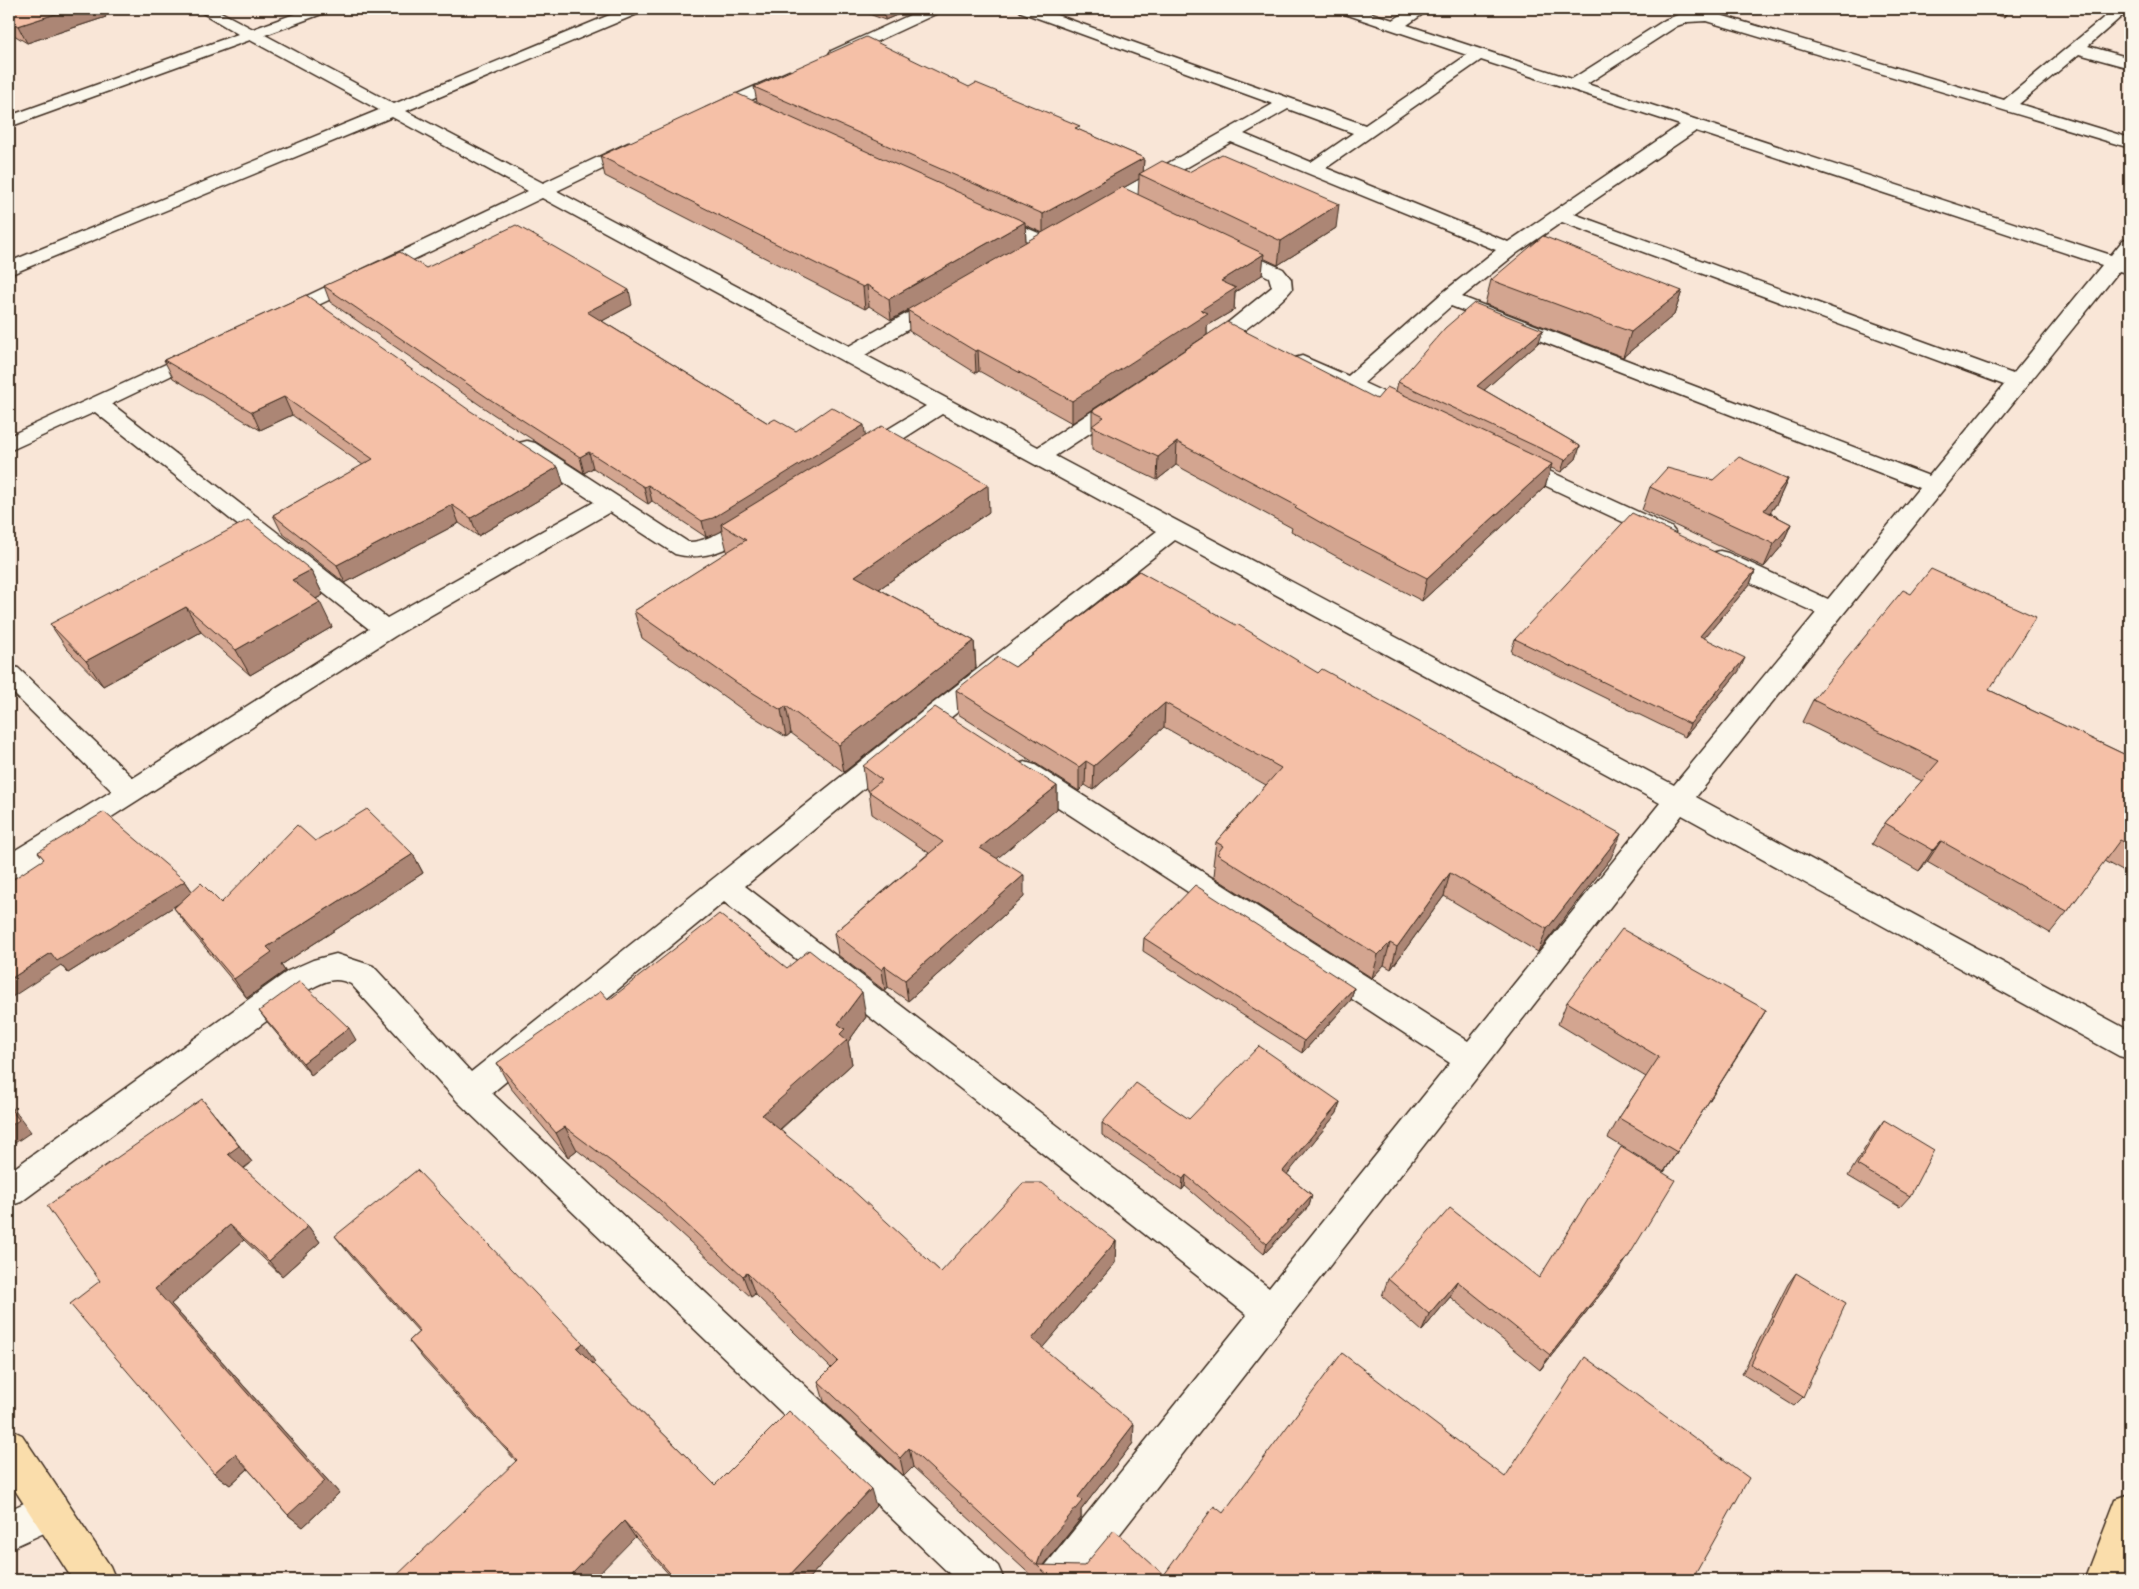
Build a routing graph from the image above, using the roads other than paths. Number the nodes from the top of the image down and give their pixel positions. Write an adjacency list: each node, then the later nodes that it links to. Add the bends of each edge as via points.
1 (204, 9): 10 (street)
2 (322, 9): 10 (street)
3 (637, 9): 22 (street)
4 (936, 9): 11 (street)
5 (1026, 9): 20 (street)
6 (1344, 9): 9 (street)
7 (1422, 9): 9 (street)
8 (2123, 9): 12 (street)
9 (1395, 25): 14 (street)
10 (251, 34): 22 (street); 24 (street)
11 (862, 43): 13 (street); 15 (street)
12 (2077, 48): 16 (street); 21 (street)
13 (880, 50)
14 (1480, 54): 18 (street); 27 (street)
15 (819, 62)
16 (2130, 63)
17 (802, 70): 19 (street)
18 (1574, 84): 21 (street, via 1671,22 1694,15 1707,16); 26 (street)
19 (734, 102): 23 (street); 25 (street)
20 (1286, 103): 27 (street); 28 (street)
21 (2006, 106): 30 (street)
22 (391, 109): 34 (street); 46 (street)
23 (751, 110)
24 (13, 115)
25 (699, 118)
26 (1694, 124): 38 (street); 45 (street)
27 (1366, 132): 32 (street)
28 (1232, 136): 32 (street); 33 (street)
29 (646, 142): 34 (street)
30 (2130, 143)
31 (1150, 164): 33 (street)
32 (1313, 169): 43 (street)
33 (1168, 171): 35 (street)
34 (542, 190): 49 (street, via 321,306); 54 (street)
35 (1119, 198): 37 (street); 39 (street)
36 (972, 210): 41 (street)
37 (1144, 210)
38 (1560, 215): 43 (street); 56 (street)
39 (1085, 218)
40 (1060, 232): 41 (street)
41 (1043, 242): 44 (street)
42 (1212, 243): 50 (street, via 1276,273 1281,279 1282,289)
43 (1510, 249): 48 (street)
44 (1026, 252)
45 (2126, 259): 56 (street)
46 (9, 269)
47 (959, 291): 54 (street)
48 (1448, 298): 57 (street); 67 (street)
49 (268, 322)
50 (1232, 329): 51 (street); 55 (street)
51 (1257, 341)
52 (223, 343): 59 (street)
53 (1283, 353): 57 (street)
54 (849, 355): 60 (street)
55 (1192, 356)
56 (2018, 383): 67 (street)
57 (1350, 385): 61 (street)
58 (1135, 393): 65 (street)
59 (98, 403): 63 (street); 72 (street)
60 (942, 405): 65 (street); 66 (street)
61 (1431, 422)
62 (510, 437): 68 (street)
63 (9, 444)
64 (1493, 452): 71 (street)
65 (1038, 457): 70 (street)
66 (850, 462)
67 (1935, 486): 71 (street)
68 (610, 502): 69 (street, via 683,548 693,550 725,541); 72 (street)
69 (775, 509)
70 (1174, 529): 74 (street); 78 (street)
71 (1832, 611): 78 (street)
72 (386, 630): 77 (street)
73 (9, 674): 77 (street)
74 (936, 715): 75 (street); 80 (street)
75 (961, 731)
76 (1003, 758): 82 (street)
77 (131, 793): 79 (street)
78 (1678, 800): 81 (street); 82 (street)
79 (9, 868)
80 (724, 886): 83 (street); 85 (street)
81 (2130, 1046)
82 (1472, 1060): 85 (street)
83 (469, 1092): 84 (street, via 362,975 344,966 326,967 299,980); 91 (street)
84 (9, 1191)
85 (1271, 1312): 92 (street)
86 (9, 1448): 87 (main road)
87 (50, 1510): 89 (street); 90 (main road)
88 (2130, 1514): 93 (main road)
89 (9, 1530)
90 (96, 1580)
91 (984, 1580)
92 (1059, 1580)
93 (2105, 1580)

